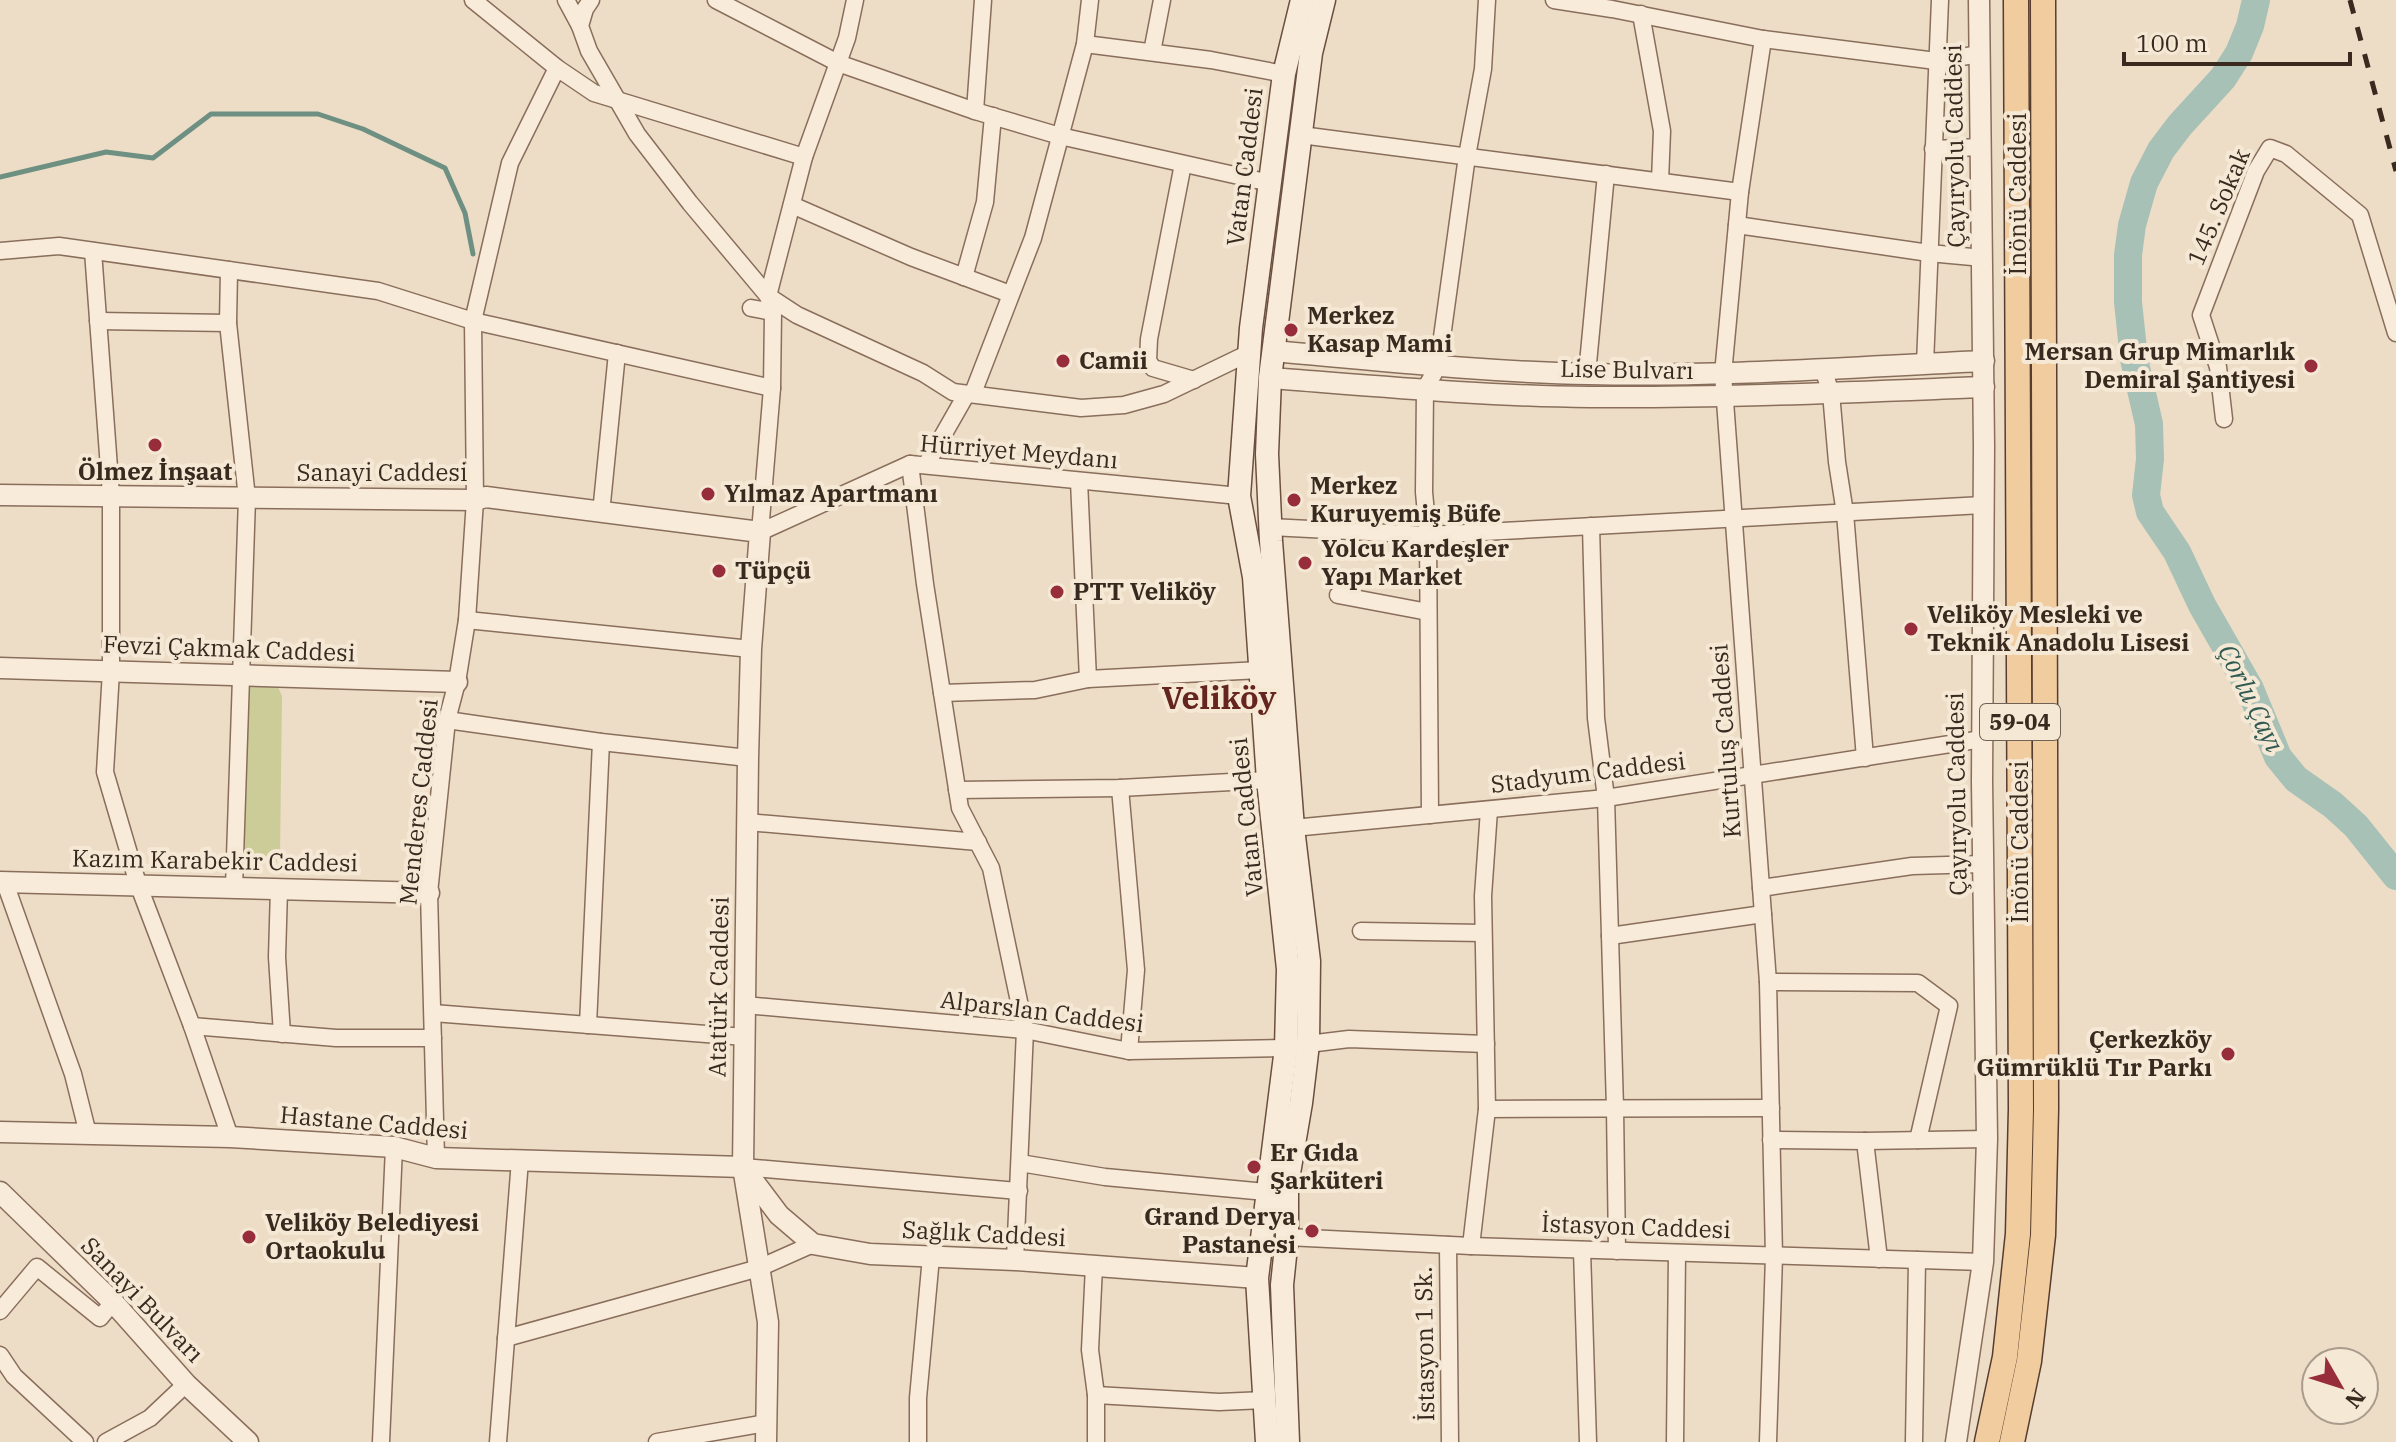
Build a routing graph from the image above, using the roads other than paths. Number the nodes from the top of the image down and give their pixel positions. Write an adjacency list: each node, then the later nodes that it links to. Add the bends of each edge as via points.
1 (473, 0): 26 (street)
2 (566, 0): 19 (street)
3 (591, 0): 19 (street)
4 (716, 0): 25 (street)
5 (855, 0): 25 (street)
6 (983, 0): 29 (street)
7 (1090, 0): 21 (street)
8 (1162, 0): 22 (street)
9 (1302, 0): 27 (main road, Vatan Caddesi)
10 (1324, 0): 31 (main road, Vatan Caddesi)
11 (1487, 0): 35 (street, via 1483,69)
12 (1554, 0): 17 (street)
13 (1940, 0): 24 (street)
14 (1979, 0): 23 (street, Çayıryolu Caddesi)
15 (2016, 0): 201 (main road, İnönü Caddesi / 59-04, via 2021,1109 2018,1234 2005,1357)
16 (2043, 0): 202 (main road, 59-04, via 2046,1109 2043,1235 2029,1361)
17 (1613, 4): 18 (street)
18 (1641, 14): 20 (street); 39 (street, via 1662,131)
19 (580, 26): 28 (street)
20 (1763, 39): 24 (street); 41 (street, Kurtuluş Caddesi)
21 (1085, 44): 22 (street); 32 (street)
22 (1152, 52): 27 (street)
23 (1980, 54): 24 (street); 33 (street, Çayıryolu Caddesi)
24 (1936, 61): 34 (street)
25 (838, 63): 29 (street); 36 (street)
26 (557, 68): 28 (street, via 594,93); 54 (street, Menderes Caddesi, via 510,163)
27 (1284, 74): 40 (main road, Vatan Caddesi)
28 (615, 98): 36 (street); 51 (street, via 637,134)
29 (975, 111): 30 (street)
30 (993, 116): 32 (street); 49 (street, via 985,202)
31 (1301, 135): 35 (street); 57 (main road, Vatan Caddesi)
32 (1060, 136): 37 (street); 50 (street, via 1033,238)
33 (1981, 147): 34 (street); 47 (street, Çayıryolu Caddesi)
34 (1933, 149): 46 (street)
35 (1467, 156): 38 (street); 62 (street)
36 (804, 157): 42 (street)
37 (1183, 164): 40 (street); 67 (street, via 1148,361 1153,368)
38 (1606, 174): 39 (street); 64 (street)
39 (1660, 181): 41 (street)
40 (1270, 183): 59 (main road, Vatan Caddesi)
41 (1740, 192): 43 (street, Kurtuluş Caddesi)
42 (792, 205): 49 (street); 51 (street)
43 (1737, 225): 46 (street); 65 (street, Kurtuluş Caddesi)
44 (0, 251): 45 (street, via 59,246)
45 (93, 251): 48 (street); 53 (street)
46 (1929, 253): 47 (street); 61 (street)
47 (1983, 258): 60 (street, Çayıryolu Caddesi)
48 (229, 270): 54 (street, via 378,291); 55 (street)
49 (964, 277): 50 (street)
50 (1010, 294): 72 (street)
51 (770, 304): 52 (street); 69 (street); 72 (street, via 923,373 953,392)
52 (751, 308)
53 (98, 321): 55 (street); 79 (street)
54 (473, 321): 58 (street); 82 (street, Menderes Caddesi)
55 (228, 323): 81 (street)
56 (2396, 333): 75 (street, 145. Sokak, via 2360,215 2286,154 2270,148 2256,171 2201,315 2218,367)
57 (1273, 351): 62 (street, Lise Bulvarı); 66 (main road, Vatan Caddesi)
58 (617, 353): 69 (street); 84 (street)
59 (1249, 353): 67 (street); 80 (main road, Vatan Caddesi)
60 (1984, 361): 61 (street, Lise Bulvarı); 68 (street, Çayıryolu Caddesi)
61 (1925, 364): 63 (street, Lise Bulvarı)
62 (1438, 366): 64 (street, Lise Bulvarı); 70 (street)
63 (1823, 369): 65 (street, Lise Bulvarı); 71 (street)
64 (1587, 374): 65 (street, Lise Bulvarı); 73 (street)
65 (1723, 374): 74 (street, Kurtuluş Caddesi)
66 (1270, 378): 70 (street, Lise Bulvarı); 88 (main road, Vatan Caddesi)
67 (1194, 380): 72 (street, via 1124,405 1081,408)
68 (1984, 387): 71 (street, Lise Bulvarı); 83 (street, Çayıryolu Caddesi)
69 (772, 388): 89 (street)
70 (1425, 389): 73 (street, Lise Bulvarı); 90 (street)
71 (1831, 393): 74 (street, Lise Bulvarı); 85 (street)
72 (970, 394): 76 (street)
73 (1598, 397): 74 (street, Lise Bulvarı)
74 (1726, 397): 86 (street, Kurtuluş Caddesi)
75 (2224, 419)
76 (918, 465): 77 (street, Hürriyet Meydanı); 89 (street, Hürriyet Meydanı); 101 (street, via 925,584)
77 (1079, 481): 80 (street, Hürriyet Meydanı); 99 (street)
78 (0, 495): 79 (street, Sanayi Caddesi)
79 (111, 495): 81 (street, Sanayi Caddesi); 97 (street)
80 (1239, 496): 96 (main road, Vatan Caddesi, via 1254,577)
81 (247, 498): 82 (street, Sanayi Caddesi); 98 (street)
82 (475, 500): 84 (street, Sanayi Caddesi, via 486,497); 93 (street, Menderes Caddesi)
83 (1983, 505): 85 (street); 103 (street, Çayıryolu Caddesi)
84 (601, 513): 89 (street, Sanayi Caddesi)
85 (1845, 513): 86 (street); 106 (street)
86 (1734, 519): 87 (street); 107 (street, Kurtuluş Caddesi)
87 (1591, 526): 90 (street); 111 (street, via 1596,718)
88 (1270, 527): 90 (street); 115 (main road, Vatan Caddesi)
89 (760, 532): 94 (street, Atatürk Caddesi)
90 (1428, 535): 92 (street)
91 (1338, 595): 92 (street)
92 (1428, 612): 113 (street)
93 (467, 620): 94 (street); 100 (street, Menderes Caddesi)
94 (751, 649): 105 (street, Atatürk Caddesi)
95 (0, 668): 97 (street, Fevzi Çakmak Caddesi)
96 (1260, 670): 99 (street); 108 (main road, Vatan Caddesi)
97 (111, 671): 98 (street, Fevzi Çakmak Caddesi); 119 (street, via 105,772)
98 (241, 676): 100 (street, Fevzi Çakmak Caddesi); 120 (street)
99 (1088, 679): 101 (street, via 1035,690)
100 (457, 682): 102 (street, Menderes Caddesi)
101 (942, 693): 110 (street)
102 (447, 720): 104 (street); 123 (street, Menderes Caddesi)
103 (1982, 739): 106 (street, Stadyum Caddesi); 117 (street, Çayıryolu Caddesi)
104 (601, 742): 105 (street); 131 (street)
105 (748, 758): 114 (street, Atatürk Caddesi)
106 (1865, 758): 107 (street, Stadyum Caddesi)
107 (1752, 776): 111 (street, Stadyum Caddesi); 121 (street, Kurtuluş Caddesi)
108 (1268, 780): 109 (street); 139 (main road, Vatan Caddesi, via 1288,969)
109 (1120, 788): 110 (street); 140 (street, via 1136,970)
110 (957, 790): 116 (street)
111 (1606, 798): 112 (street, Stadyum Caddesi); 127 (street)
112 (1489, 810): 113 (street, Stadyum Caddesi); 126 (street)
113 (1430, 815): 115 (street, Stadyum Caddesi)
114 (747, 822): 116 (street); 129 (street, Atatürk Caddesi)
115 (1293, 828): 137 (main road, Vatan Caddesi, via 1309,961)
116 (978, 842): 133 (street, via 991,868)
117 (1983, 864): 121 (street, via 1912,866); 147 (street, Çayıryolu Caddesi)
118 (2, 882): 119 (street, Kazım Karabekir Caddesi); 145 (street, via 73,1074)
119 (138, 884): 120 (street, Kazım Karabekir Caddesi); 132 (street)
120 (234, 887): 122 (street, Kazım Karabekir Caddesi)
121 (1761, 888): 124 (street, Kurtuluş Caddesi)
122 (279, 889): 123 (street, Kazım Karabekir Caddesi); 134 (street)
123 (429, 893): 130 (street, Menderes Caddesi)
124 (1763, 914): 127 (street); 128 (street, Kurtuluş Caddesi)
125 (1361, 931): 126 (street)
126 (1483, 933): 138 (street)
127 (1610, 936): 141 (street)
128 (1768, 982): 142 (street, Kurtuluş Caddesi); 149 (street, via 1918,983 1949,1006)
129 (745, 1005): 133 (street, Alparslan Caddesi); 135 (street, Atatürk Caddesi)
130 (433, 1013): 131 (street); 136 (street, Menderes Caddesi)
131 (588, 1025): 135 (street)
132 (192, 1026): 134 (street); 146 (street)
133 (1025, 1030): 140 (street, Alparslan Caddesi); 154 (street)
134 (282, 1034): 136 (street)
135 (745, 1037): 155 (street, Atatürk Caddesi)
136 (433, 1038): 152 (street, Menderes Caddesi)
137 (1308, 1044): 138 (street, via 1349,1039); 162 (main road, Vatan Caddesi, via 1287,1185)
138 (1486, 1044): 143 (street)
139 (1286, 1048): 140 (street, Alparslan Caddesi); 158 (main road, Vatan Caddesi)
140 (1129, 1051)
141 (1615, 1108): 142 (street); 143 (street); 164 (street)
142 (1771, 1108): 148 (street, Kurtuluş Caddesi)
143 (1487, 1109): 161 (street)
144 (0, 1132): 145 (street, Hastane Caddesi)
145 (88, 1134): 146 (street, Hastane Caddesi)
146 (230, 1137): 151 (street, Hastane Caddesi)
147 (1987, 1139): 149 (street); 172 (street, Çayıryolu Caddesi)
148 (1771, 1140): 150 (street); 167 (street, Kurtuluş Caddesi)
149 (1918, 1140): 150 (street)
150 (1865, 1141): 169 (street)
151 (394, 1147): 152 (street, Hastane Caddesi); 188 (street)
152 (436, 1158): 153 (street, Hastane Caddesi)
153 (520, 1160): 155 (street, Hastane Caddesi); 179 (street)
154 (1020, 1163): 156 (street); 158 (street)
155 (743, 1167): 156 (street); 159 (street, via 779,1215); 174 (street, Atatürk Caddesi)
156 (1019, 1191): 170 (street)
157 (0, 1192): 165 (street, Sanayi Bulvarı)
158 (1266, 1192): 175 (main road, Vatan Caddesi)
159 (813, 1244): 168 (street, Sağlık Caddesi); 174 (street)
160 (1448, 1245): 161 (street, İstasyon Caddesi); 162 (street, İstasyon Caddesi); 195 (street, İstasyon 1 Sk.)
161 (1471, 1246): 163 (street, İstasyon Caddesi)
162 (1286, 1248): 175 (main road); 194 (main road, Vatan Caddesi, via 1282,1285)
163 (1582, 1250): 164 (street, İstasyon Caddesi); 196 (street)
164 (1617, 1251): 166 (street, İstasyon Caddesi)
165 (62, 1253): 176 (street); 177 (street, Sanayi Bulvarı)
166 (1677, 1253): 167 (street, İstasyon Caddesi); 197 (street)
167 (1774, 1256): 169 (street, İstasyon Caddesi); 198 (street, Kurtuluş Caddesi)
168 (931, 1257): 170 (street, Sağlık Caddesi); 191 (street)
169 (1879, 1259): 171 (street, İstasyon Caddesi)
170 (1015, 1260): 173 (street, Sağlık Caddesi)
171 (1917, 1260): 172 (street, İstasyon Caddesi); 199 (street)
172 (1983, 1262): 200 (street, Çayıryolu Caddesi)
173 (1094, 1266): 175 (street, Sağlık Caddesi); 182 (street, via 1090,1350)
174 (759, 1268): 179 (street); 184 (street, Atatürk Caddesi, via 768,1322)
175 (1258, 1268): 183 (main road, Vatan Caddesi)
176 (45, 1273): 177 (street, via 100,1318); 178 (street, via 37,1267)
177 (113, 1302): 181 (street, Sanayi Bulvarı)
178 (0, 1311)
179 (506, 1338): 189 (street)
180 (0, 1355): 185 (street, via 14,1376)
181 (186, 1384): 186 (street, via 150,1418); 187 (street, Sanayi Bulvarı)
182 (1096, 1395): 183 (street); 192 (street)
183 (1265, 1400): 193 (main road, Vatan Caddesi)
184 (766, 1433): 190 (street)
185 (85, 1442)
186 (106, 1442)
187 (248, 1442)
188 (381, 1442)
189 (498, 1442)
190 (657, 1442)
191 (918, 1442)
192 (1096, 1442)
193 (1267, 1442)
194 (1288, 1442)
195 (1450, 1442)
196 (1588, 1442)
197 (1675, 1442)
198 (1768, 1442)
199 (1914, 1442)
200 (1956, 1442)
201 (1987, 1442)
202 (2012, 1442)

